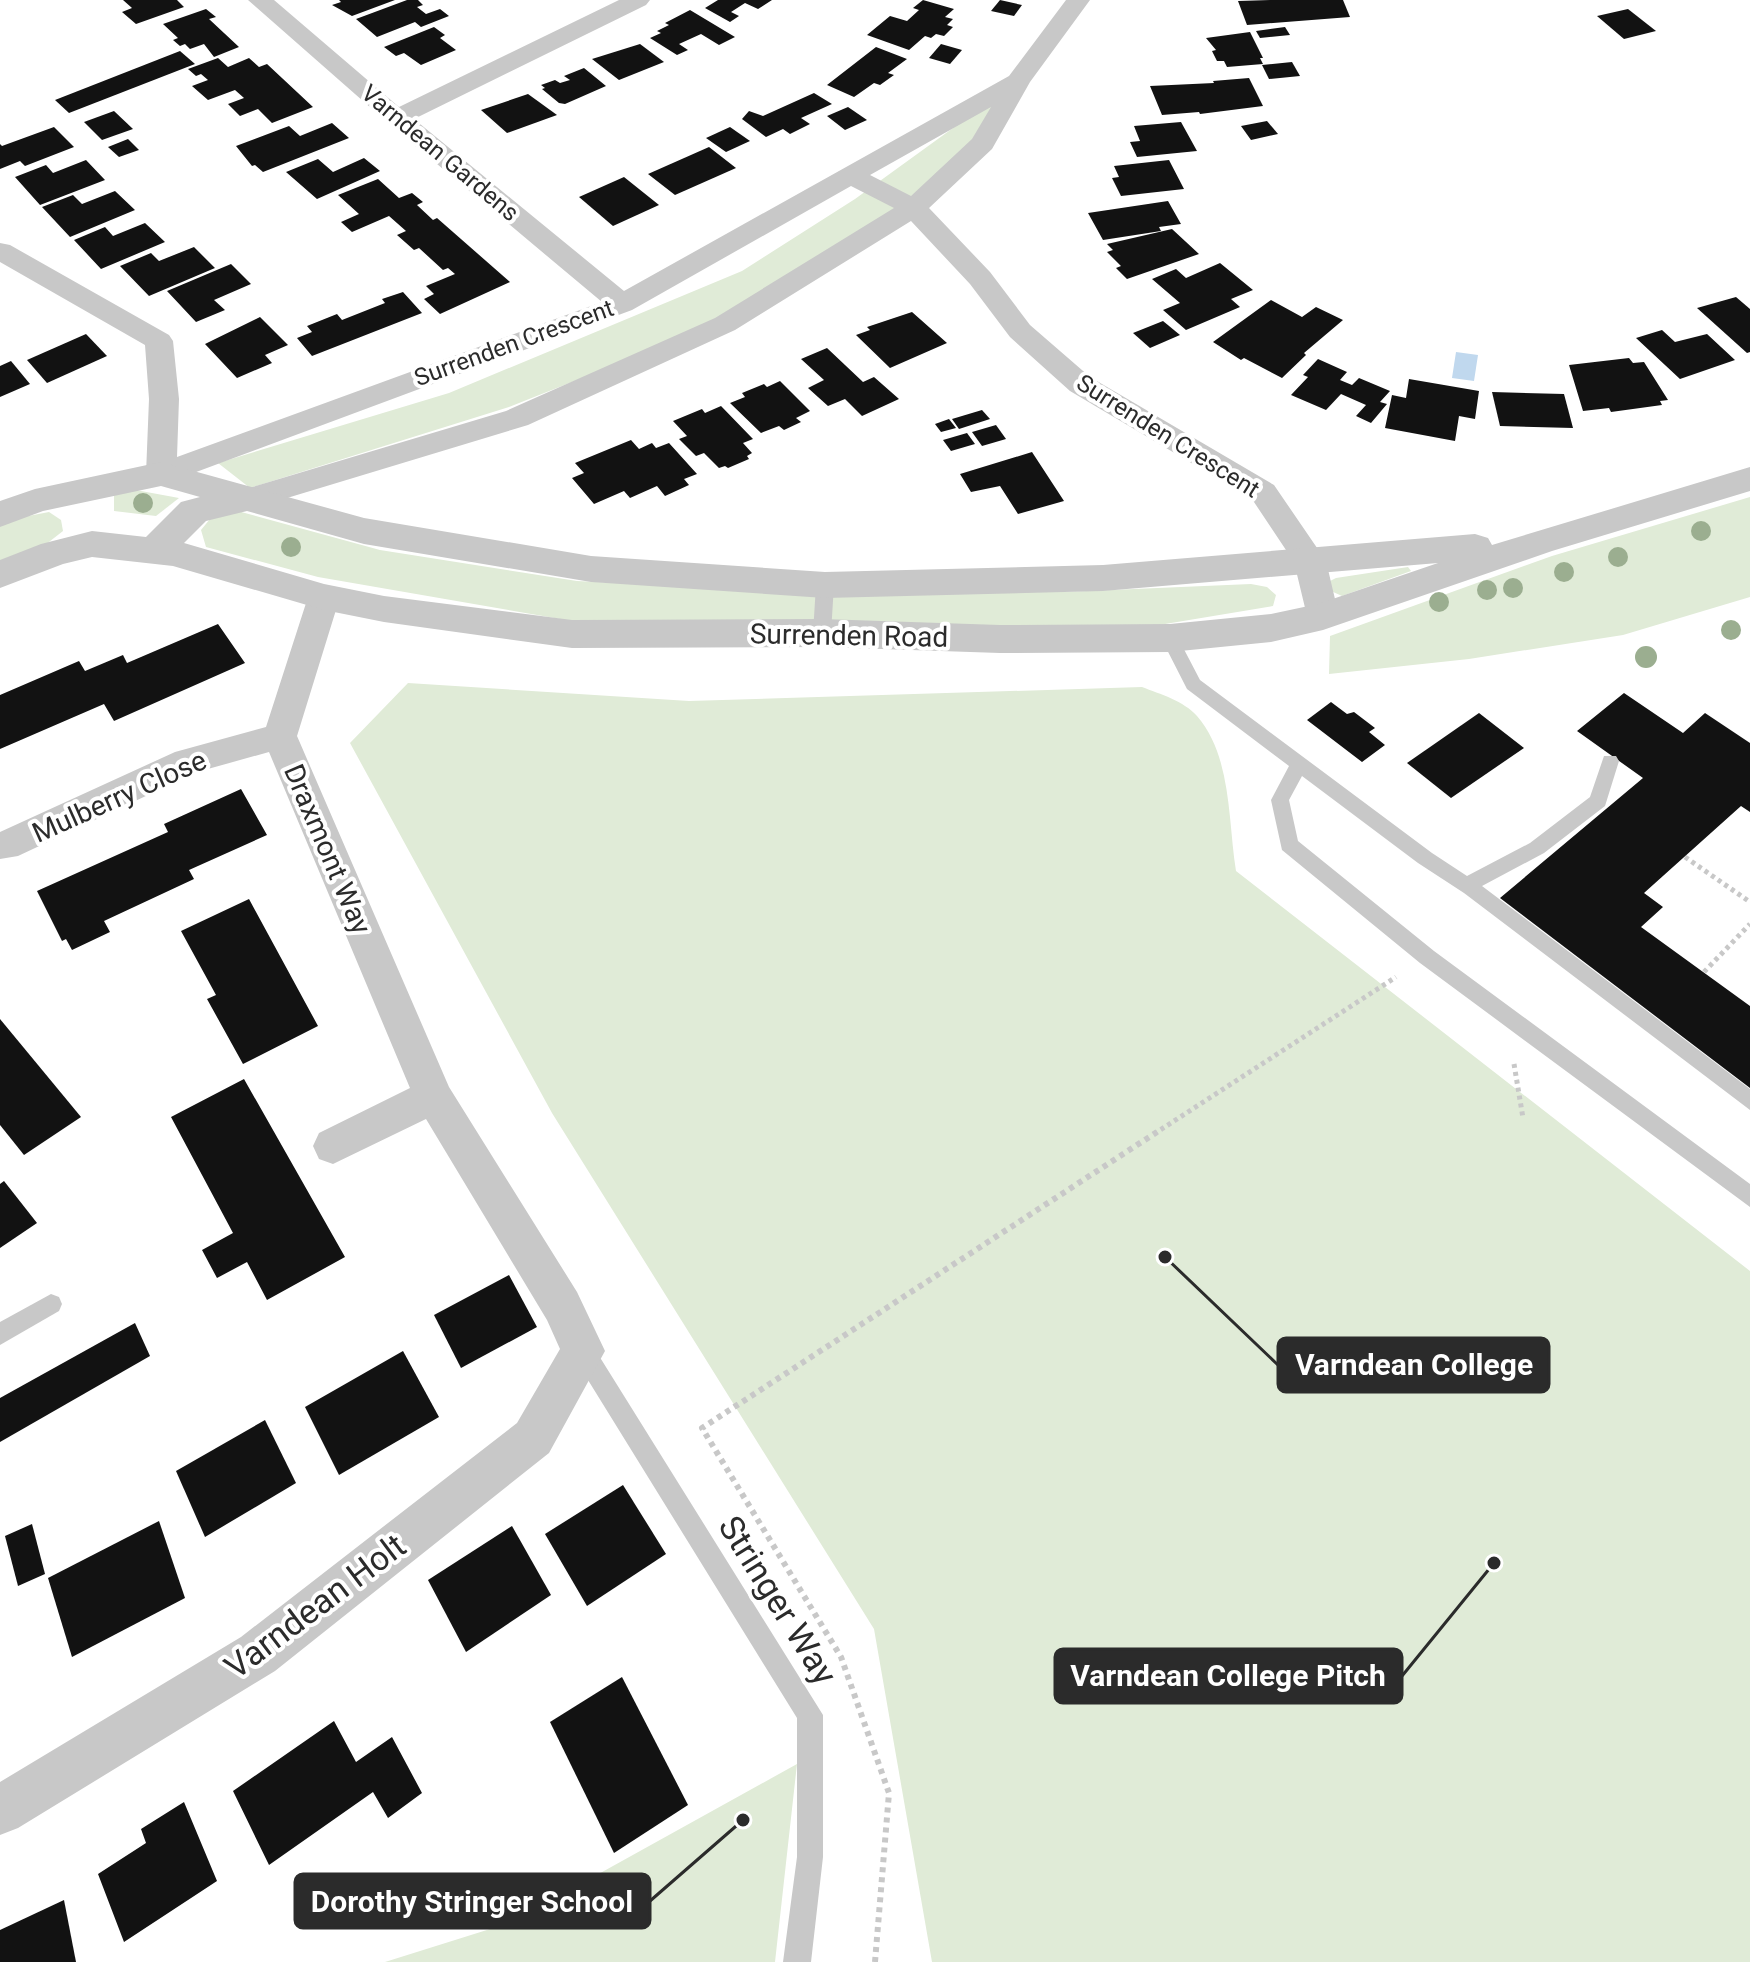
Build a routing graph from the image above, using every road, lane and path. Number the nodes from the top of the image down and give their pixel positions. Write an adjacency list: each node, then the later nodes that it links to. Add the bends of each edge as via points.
1 (260, 0): 5 (street, Varndean Gardens)
2 (638, 0): 5 (street)
3 (1078, 0): 4 (street, Surrenden Crescent)
4 (1018, 81): 6 (street, Surrenden Crescent); 7 (street, Surrenden Crescent, via 983,143)
5 (397, 118): 9 (street, Varndean Gardens)
6 (850, 175): 7 (street, Surrenden Crescent); 9 (street, Surrenden Crescent)
7 (914, 208): 13 (street, Surrenden Crescent, via 725,324 517,418); 18 (street, Surrenden Crescent, via 1032,342 1080,384 1263,492)
8 (0, 251): 10 (street, via 159,341 164,399)
9 (622, 304): 10 (street, Surrenden Crescent)
10 (161, 474): 12 (street, Surrenden Road); 13 (street, Surrenden Road)
11 (1750, 479): 15 (street, Surrenden Road)
12 (100, 485): 14 (street, Surrenden Road); 16 (street)
13 (247, 499): 17 (street, Surrenden Road, via 194,511); 20 (street, Surrenden Road, via 364,531 591,569)
14 (0, 515)
15 (1539, 542): 18 (street, Surrenden Road); 22 (street, Surrenden Road)
16 (92, 544): 17 (street, Surrenden Road); 19 (street, Surrenden Road)
17 (154, 551): 21 (street, Surrenden Road)
18 (1310, 561): 20 (street, Surrenden Road, via 1103,578); 22 (street, Surrenden Crescent)
19 (0, 575)
20 (825, 585): 23 (lane)
21 (324, 597): 23 (street, Surrenden Road, via 572,634); 25 (street, Draxmont Way)
22 (1323, 616): 24 (street, Surrenden Road, via 1271,628)
23 (822, 633): 24 (street, Surrenden Road)
24 (1170, 638): 27 (lane, via 1193,684)
25 (280, 736): 28 (street, Mulberry Close, via 187,761); 36 (street, Draxmont Way)
26 (1610, 761): 30 (lane, via 1598,801 1537,848)
27 (1299, 764): 30 (lane); 33 (lane, via 1280,800 1289,845)
28 (5, 846)
29 (1685, 857): 31 (path)
30 (1467, 885): 37 (lane)
31 (1750, 902)
32 (1750, 924): 34 (path)
33 (1427, 957): 40 (lane); 46 (path, via 702,1428 841,1657 889,1793)
34 (1704, 972)
35 (1512, 1057): 38 (path)
36 (433, 1096): 39 (street); 43 (street, Draxmont Way, via 562,1306)
37 (1750, 1101)
38 (1523, 1118)
39 (333, 1146)
40 (1750, 1197)
41 (51, 1304): 42 (lane)
42 (0, 1334)
43 (583, 1351): 44 (street, Varndean Holt, via 533,1438 521,1448 258,1654); 45 (lane, Stringer Way, via 810,1715 810,1857)
44 (0, 1810)
45 (797, 1962)
46 (875, 1962)

